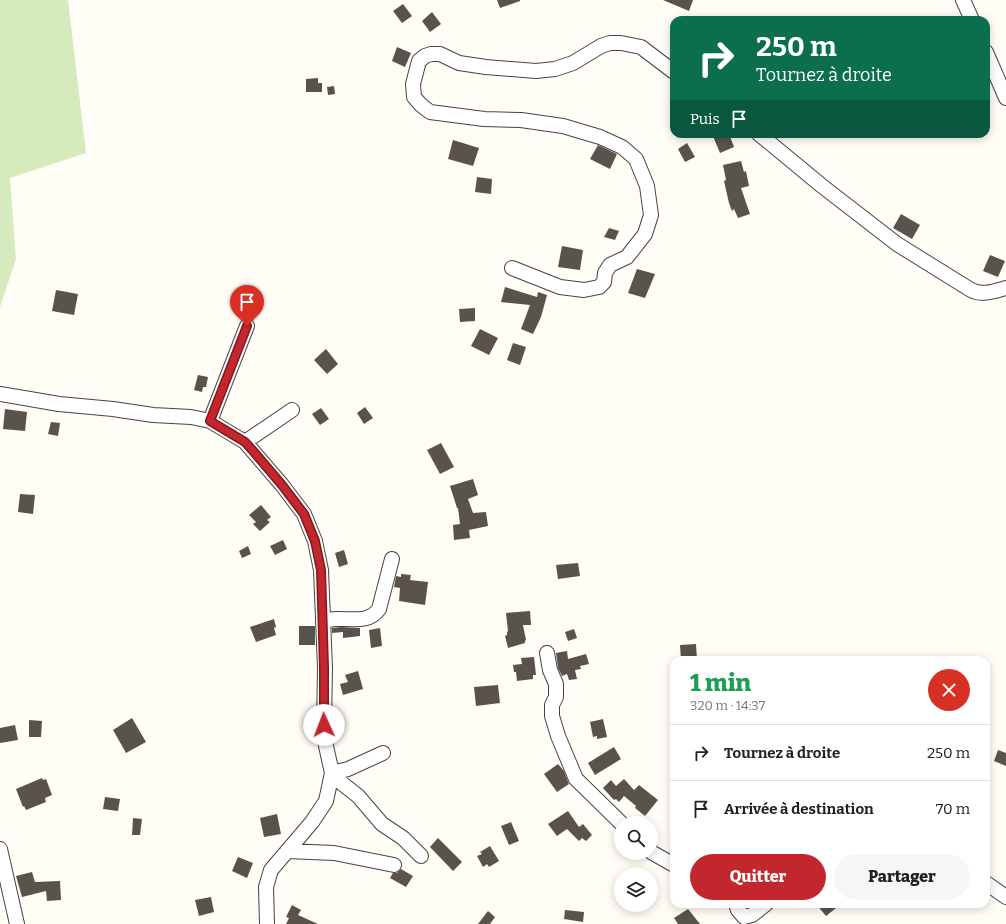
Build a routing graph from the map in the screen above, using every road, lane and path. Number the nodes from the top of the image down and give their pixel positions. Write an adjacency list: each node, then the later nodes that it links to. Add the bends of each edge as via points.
1 (963, 0): 2 (street)
2 (970, 16)
3 (990, 61): 5 (street)
4 (670, 69): 7 (street, via 641,47 621,43 601,46 573,63 555,69 536,71 459,63 440,54 425,56 419,61 413,84 414,97 430,112 564,126 622,147 636,160 647,186 651,215 645,234 627,257 610,265 599,288 584,290 560,287)
5 (1006, 98)
6 (764, 138): 8 (street, via 897,244 971,290 983,293)
7 (512, 268)
8 (1006, 288)
9 (247, 326): 12 (street)
10 (0, 394): 12 (street, via 59,404)
11 (292, 410): 13 (street)
12 (210, 421): 13 (street)
13 (245, 442): 15 (street, via 304,514 315,541 321,570)
14 (392, 559): 15 (street, via 379,609 375,614 360,620)
15 (323, 621): 18 (street, via 324,725)
16 (547, 653): 19 (street, via 556,684 552,716 558,736 576,779)
17 (383, 754): 18 (street)
18 (332, 775): 21 (street, via 326,802); 22 (street, via 358,796 382,824 403,838)
19 (614, 816)
20 (0, 849): 30 (street)
21 (287, 851): 25 (street, via 334,853); 31 (street, via 271,870 266,887)
22 (421, 856)
23 (658, 856): 24 (street)
24 (670, 863)
25 (394, 865)
26 (990, 886): 27 (street)
27 (1006, 897)
28 (737, 908): 29 (street, via 744,917)
29 (761, 908)
30 (17, 924)
31 (267, 924)

